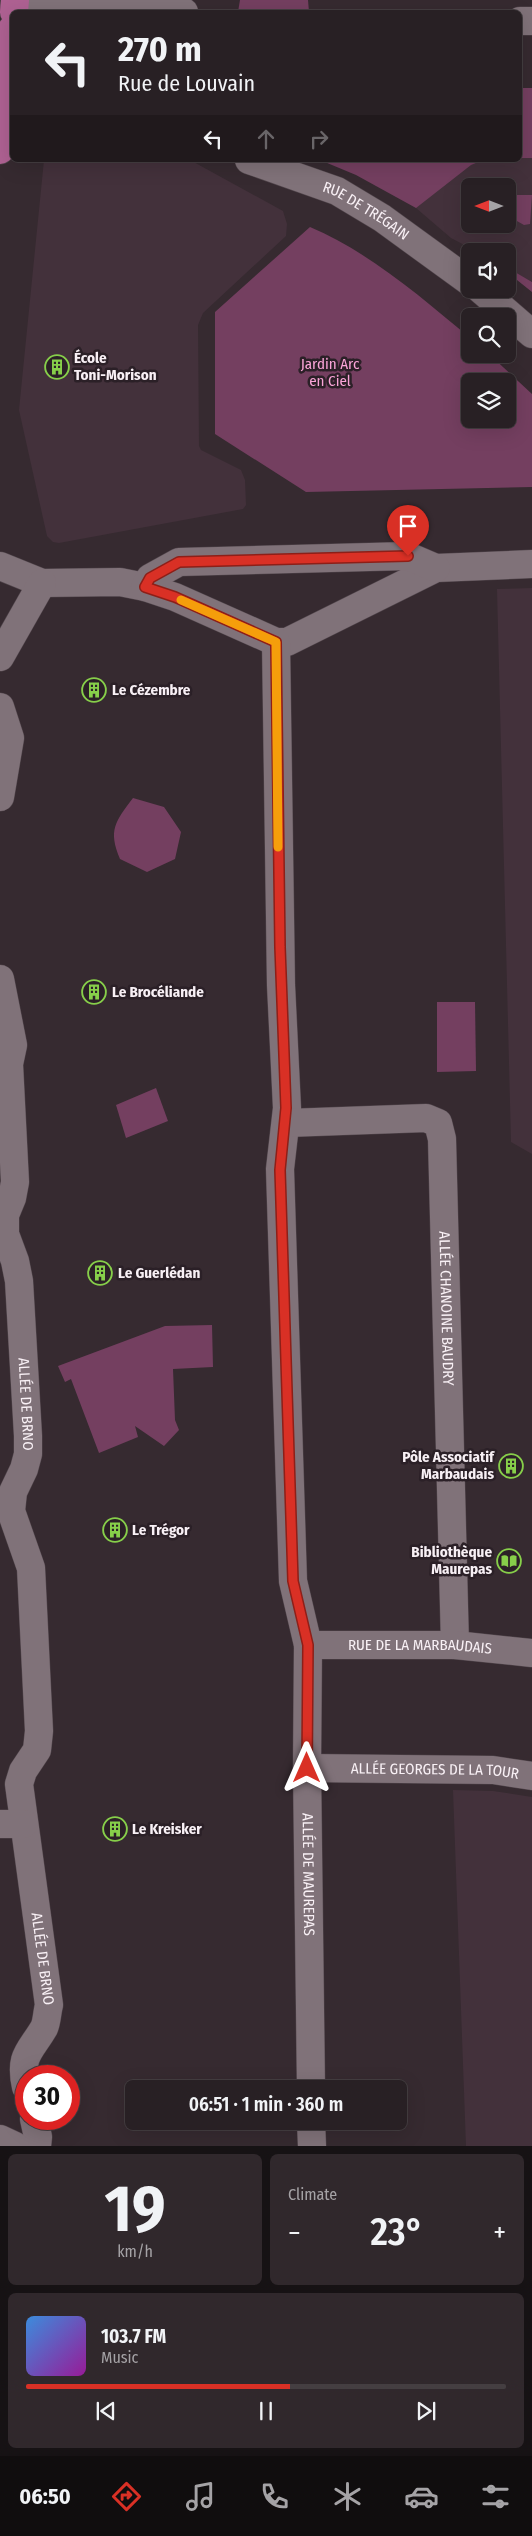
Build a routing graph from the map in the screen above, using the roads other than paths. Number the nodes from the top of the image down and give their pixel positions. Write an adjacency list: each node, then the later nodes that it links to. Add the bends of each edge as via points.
1 (27, 0): 2 (street, via 65,6)
2 (169, 6)
3 (10, 49): 4 (main road)
4 (0, 150)
5 (255, 162): 6 (street, RUE DE TRÉGAIN, via 337,191 382,218)
6 (461, 275)
7 (490, 298): 8 (street)
8 (532, 334)
9 (532, 564): 11 (street)
10 (0, 566): 12 (street)
11 (436, 568): 13 (street, via 408,556 179,562 150,578); 14 (street, via 287,642)
12 (42, 584): 13 (street, via 120,582); 15 (street)
13 (145, 587): 14 (street)
14 (276, 642): 19 (street, ALLÉE DE MAUREPAS)
15 (0, 657)
16 (0, 707): 17 (street, via 10,738)
17 (0, 797)
18 (0, 979): 25 (street, ALLÉE DE BRNO, via 13,1045 9,1064 14,1182 5,1214 5,1234 19,1281 28,1436 28,1454 13,1492 11,1511 31,1568 39,1731 36,1750 19,1784)
19 (286, 1124): 20 (street, ALLÉE DE MAUREPAS, via 280,1170 293,1581); 21 (street, ALLÉE CHANOINE BAUDRY, via 426,1118 438,1122 442,1149)
20 (308, 1645): 21 (street, RUE DE LA MARBAUDAIS); 23 (street, ALLÉE DE MAUREPAS)
21 (455, 1645): 22 (street, RUE DE LA MARBAUDAIS)
22 (532, 1653)
23 (307, 1768): 24 (street, ALLÉE GEORGES DE LA TOUR, via 493,1770); 27 (street, ALLÉE DE MAUREPAS)
24 (532, 1776)
25 (12, 1824): 26 (street, ALLÉE DE BRNO, via 49,2005 45,2027 30,2047)
26 (24, 2065)
27 (311, 2080)
28 (36, 2130): 32 (street)
29 (312, 2130): 33 (street)
30 (0, 2139): 31 (street)
31 (15, 2146)
32 (37, 2146)
33 (312, 2146)

